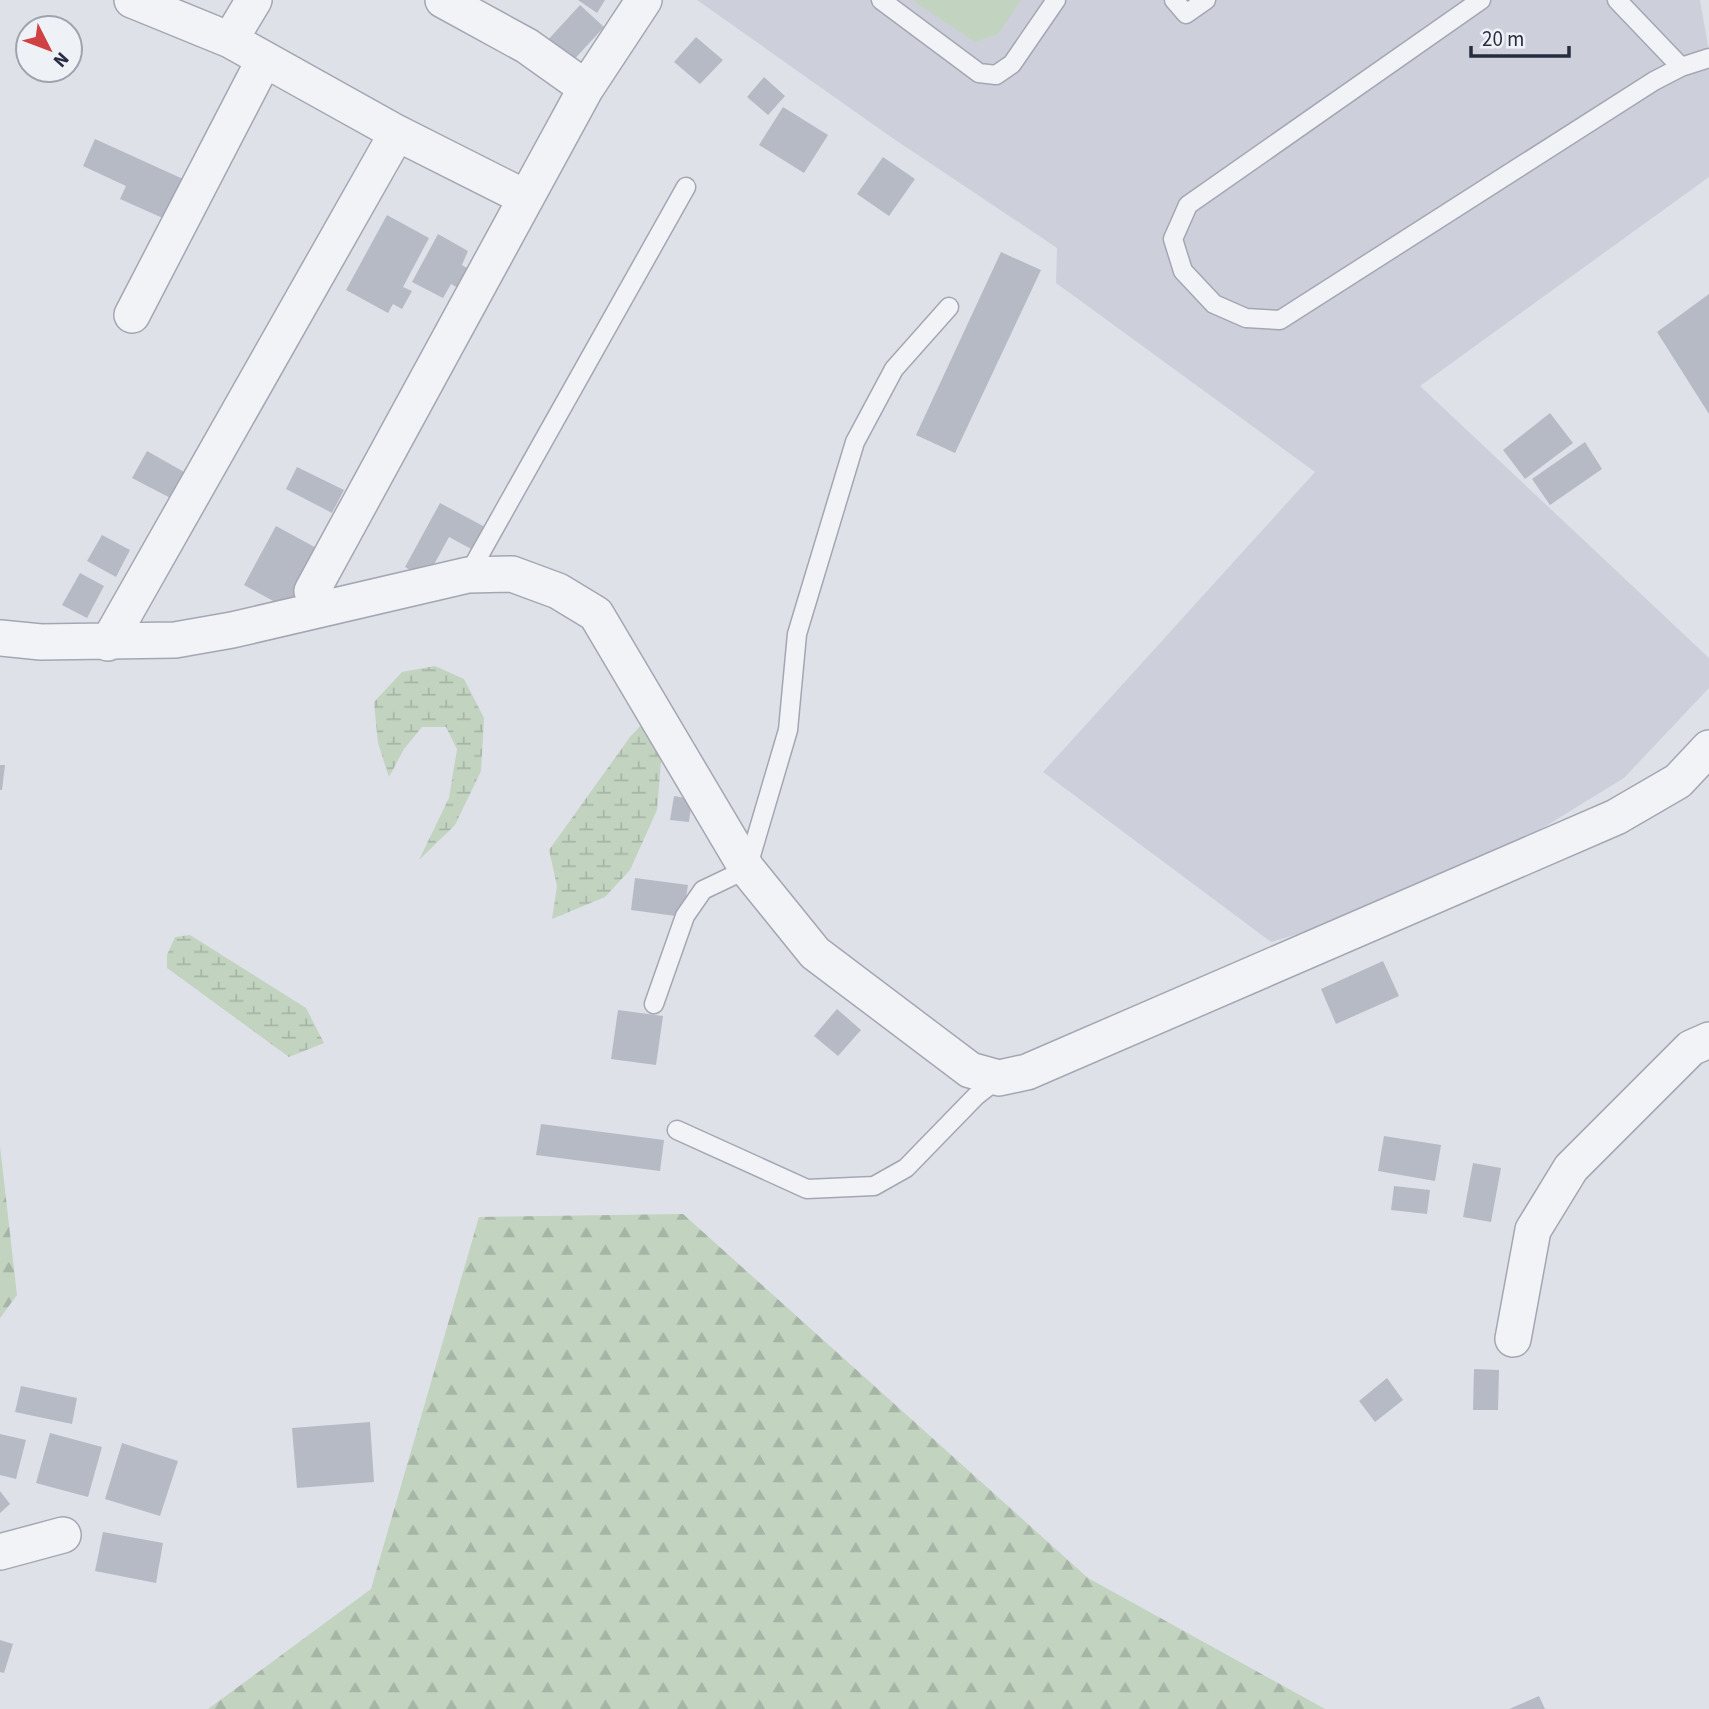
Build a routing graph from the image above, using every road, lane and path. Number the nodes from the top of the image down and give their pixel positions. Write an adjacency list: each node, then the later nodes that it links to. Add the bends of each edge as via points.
1 (132, 0): 11 (street)
2 (254, 0): 11 (street)
3 (443, 0): 15 (street, via 527,46)
4 (644, 0): 15 (street)
5 (881, 0): 6 (lane, via 979,73 996,75 1012,64)
6 (1056, 0)
7 (1174, 0): 8 (lane, via 1186,14)
8 (1206, 0)
9 (1481, 0): 14 (lane, via 1188,205 1174,239 1183,271 1214,304 1246,318 1280,320)
10 (1617, 0): 14 (lane)
11 (230, 40): 13 (street)
12 (1709, 58): 14 (lane)
13 (264, 60): 16 (street); 20 (street)
14 (1681, 67)
15 (586, 88): 18 (street)
16 (397, 132): 18 (street); 24 (street)
17 (686, 187): 21 (lane)
18 (526, 198): 22 (street, via 312,591)
19 (949, 307): 26 (lane, via 894,369 855,442 797,634 788,730)
20 (132, 316)
21 (468, 575): 22 (street); 26 (street, via 512,574 558,591 596,614)
22 (321, 609): 24 (street, via 175,640)
23 (0, 638): 24 (street)
24 (108, 643)
25 (1709, 748): 29 (street, via 1678,781 1616,817 1027,1072)
26 (747, 869): 27 (lane, via 704,890 685,916); 29 (street, via 815,953 970,1070)
27 (654, 1004)
28 (1709, 1040): 31 (street, via 1691,1048 1572,1168 1530,1237)
29 (999, 1078): 30 (lane, via 906,1168 874,1186 807,1189)
30 (677, 1130)
31 (1513, 1339)
32 (62, 1535): 33 (street)
33 (0, 1552)

